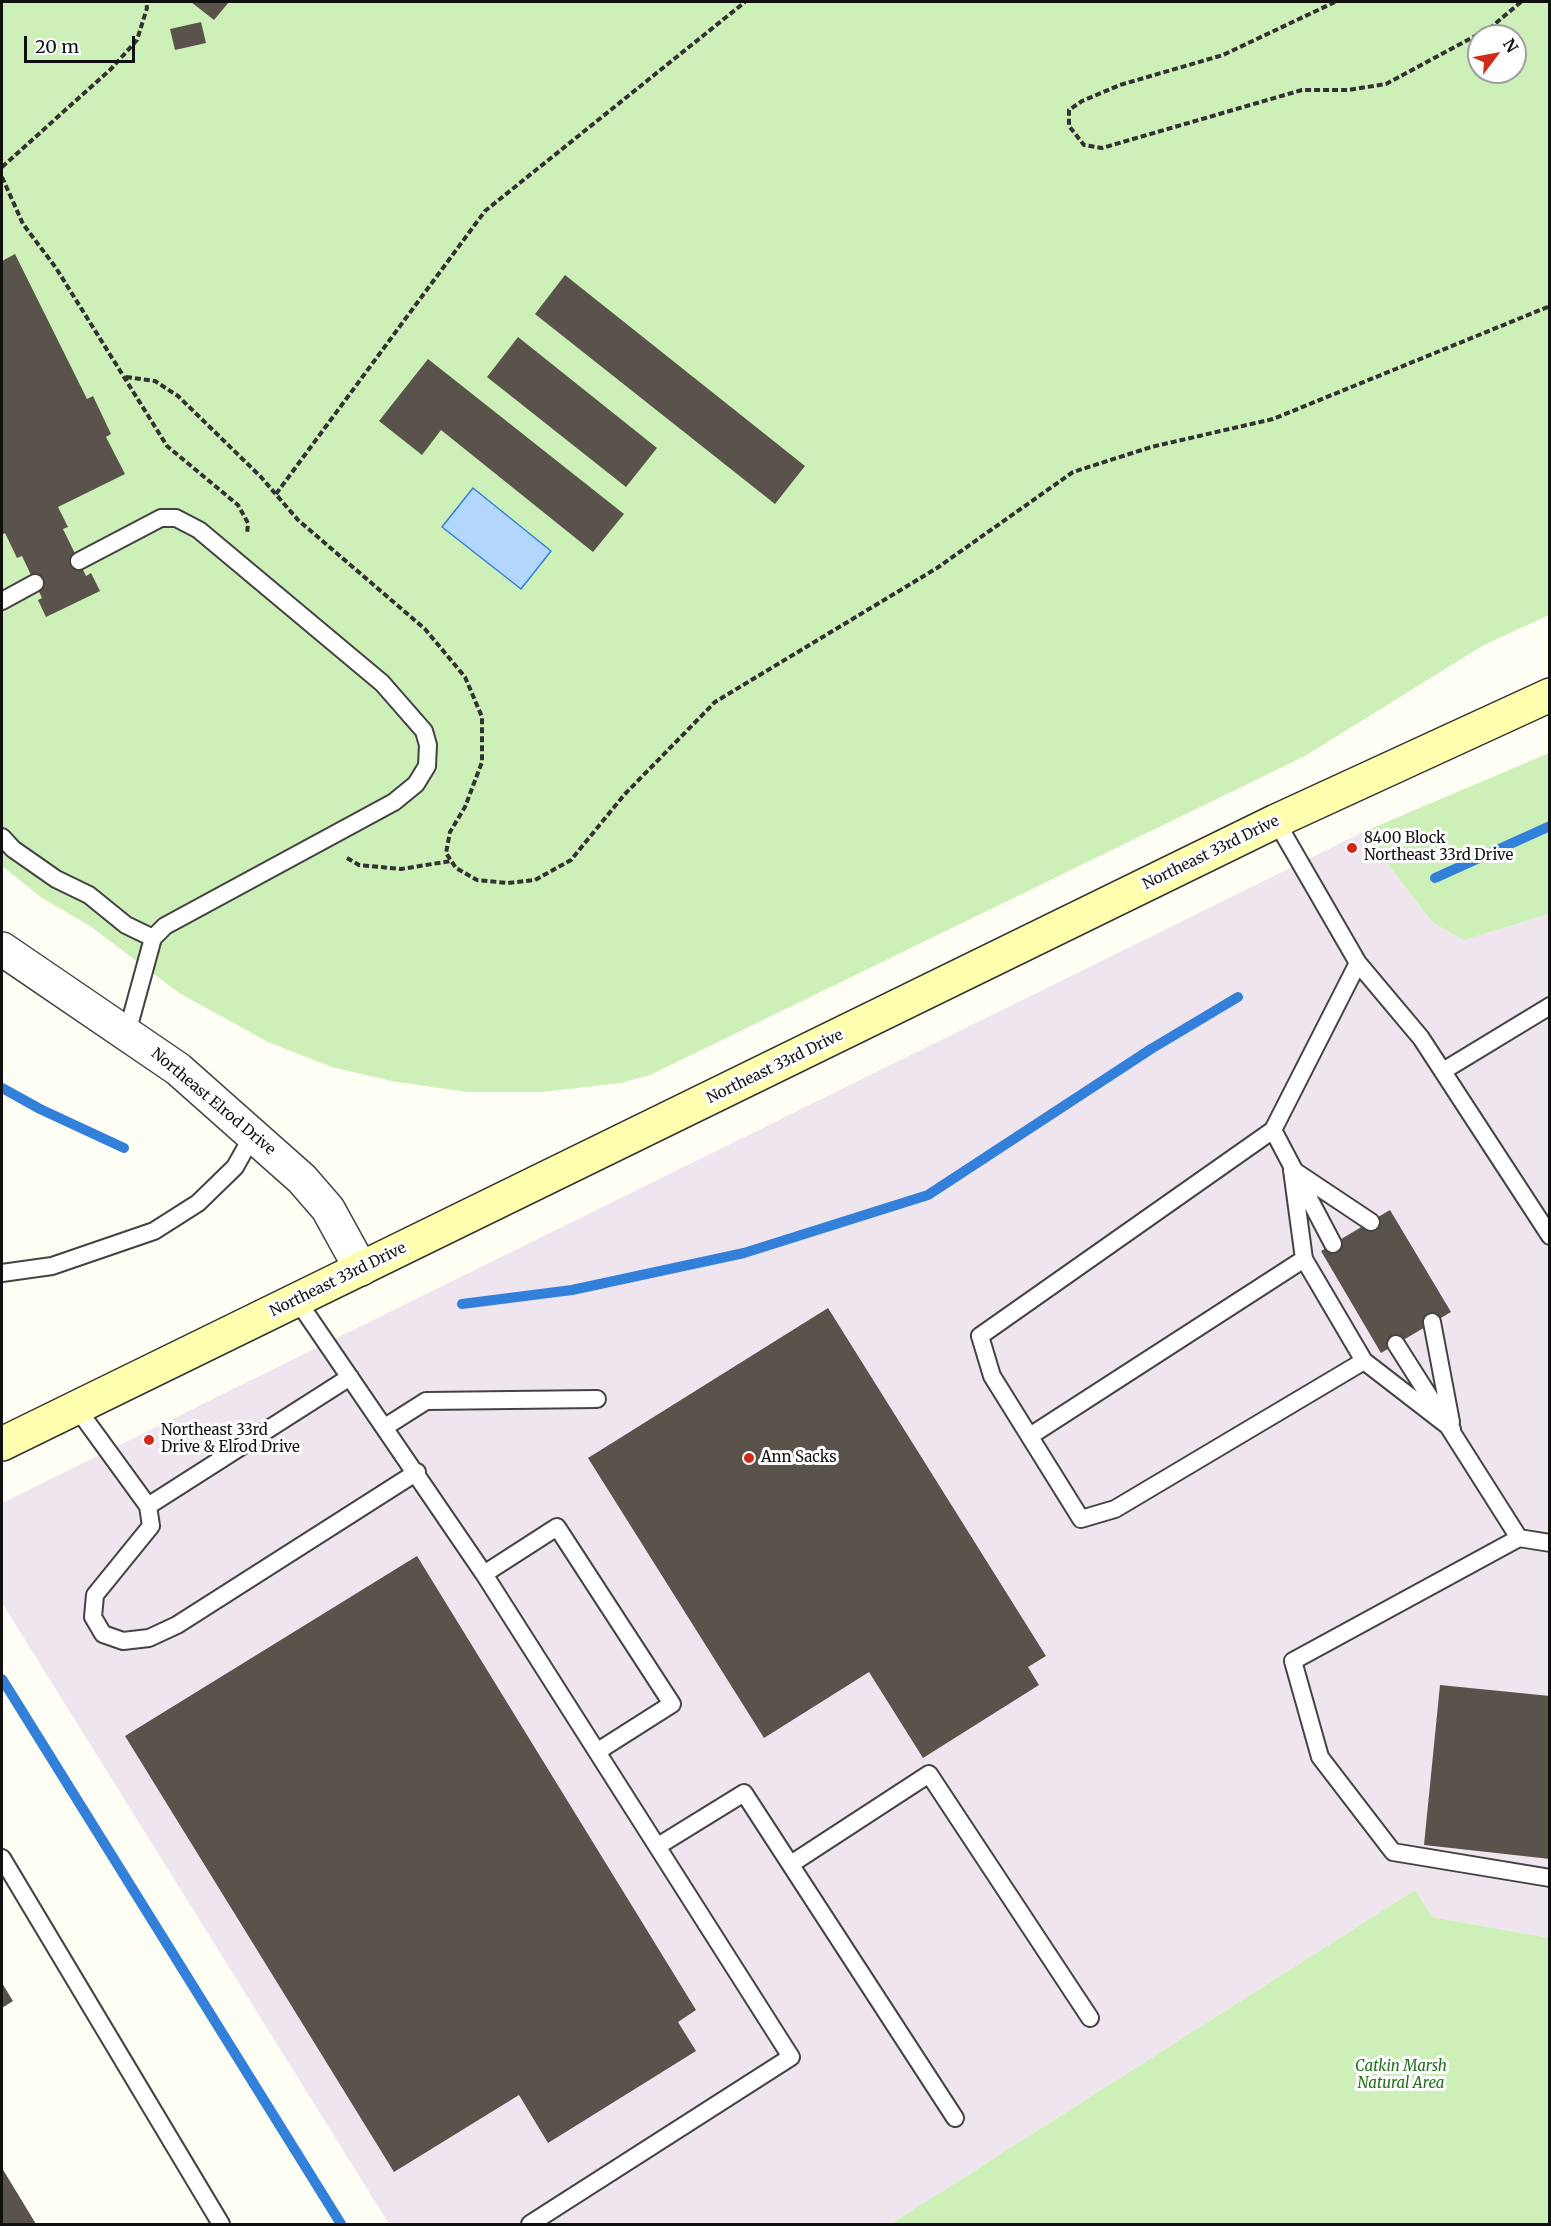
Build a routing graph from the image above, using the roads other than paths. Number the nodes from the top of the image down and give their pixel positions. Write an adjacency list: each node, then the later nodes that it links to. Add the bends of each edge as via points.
1 (79, 561): 7 (lane, via 161,518 176,518 199,530 382,683 424,730 428,745 426,766 416,784 394,802 165,926)
2 (35, 583): 3 (lane)
3 (2, 601)
4 (1550, 695): 5 (main road, Northeast 33rd Drive)
5 (1276, 821): 9 (lane); 20 (main road, Northeast 33rd Drive)
6 (2, 837): 7 (lane, via 56,879 89,895 126,925)
7 (153, 938): 11 (lane)
8 (2, 949): 11 (street, Northeast Elrod Drive)
9 (1358, 963): 12 (lane, via 1421,1038); 13 (lane)
10 (1550, 1006): 12 (lane)
11 (127, 1033): 14 (street, Northeast Elrod Drive, via 178,1069)
12 (1443, 1071): 17 (lane)
13 (1273, 1130): 15 (lane); 31 (lane, via 980,1336 992,1376)
14 (253, 1135): 20 (street, Northeast Elrod Drive, via 302,1179 328,1209); 21 (lane, via 235,1167 198,1203 154,1231 52,1266)
15 (1292, 1170): 16 (lane); 18 (lane); 19 (lane)
16 (1371, 1222)
17 (1550, 1236)
18 (1333, 1244)
19 (1304, 1259): 25 (lane); 31 (lane)
20 (361, 1269): 22 (main road, Northeast 33rd Drive)
21 (2, 1273)
22 (297, 1300): 26 (lane); 28 (main road, Northeast 33rd Drive)
23 (1432, 1322): 30 (lane)
24 (1396, 1344): 30 (lane)
25 (1364, 1361): 30 (lane); 31 (lane, via 1115,1509 1081,1519)
26 (350, 1377): 29 (lane); 34 (lane)
27 (597, 1399): 29 (lane, via 426,1401)
28 (76, 1407): 32 (main road, Northeast 33rd Drive); 34 (lane)
29 (385, 1427): 33 (lane)
30 (1452, 1430): 35 (lane)
31 (1030, 1436)
32 (2, 1444)
33 (417, 1472): 34 (lane, via 177,1625 149,1638 123,1641 103,1634 93,1617 95,1595 151,1526); 37 (lane)
34 (148, 1506)
35 (1519, 1538): 36 (lane); 42 (lane, via 1293,1661 1320,1757 1393,1852)
36 (1550, 1543)
37 (484, 1574): 38 (lane); 38 (lane, via 557,1527 672,1704)
38 (598, 1751): 39 (lane)
39 (658, 1846): 41 (lane, via 744,1792); 46 (lane, via 791,2057)
40 (2, 1858): 45 (lane)
41 (791, 1864): 43 (lane, via 929,1774); 44 (lane)
42 (1550, 1878)
43 (1090, 2018)
44 (955, 2118)
45 (220, 2224)
46 (530, 2224)

